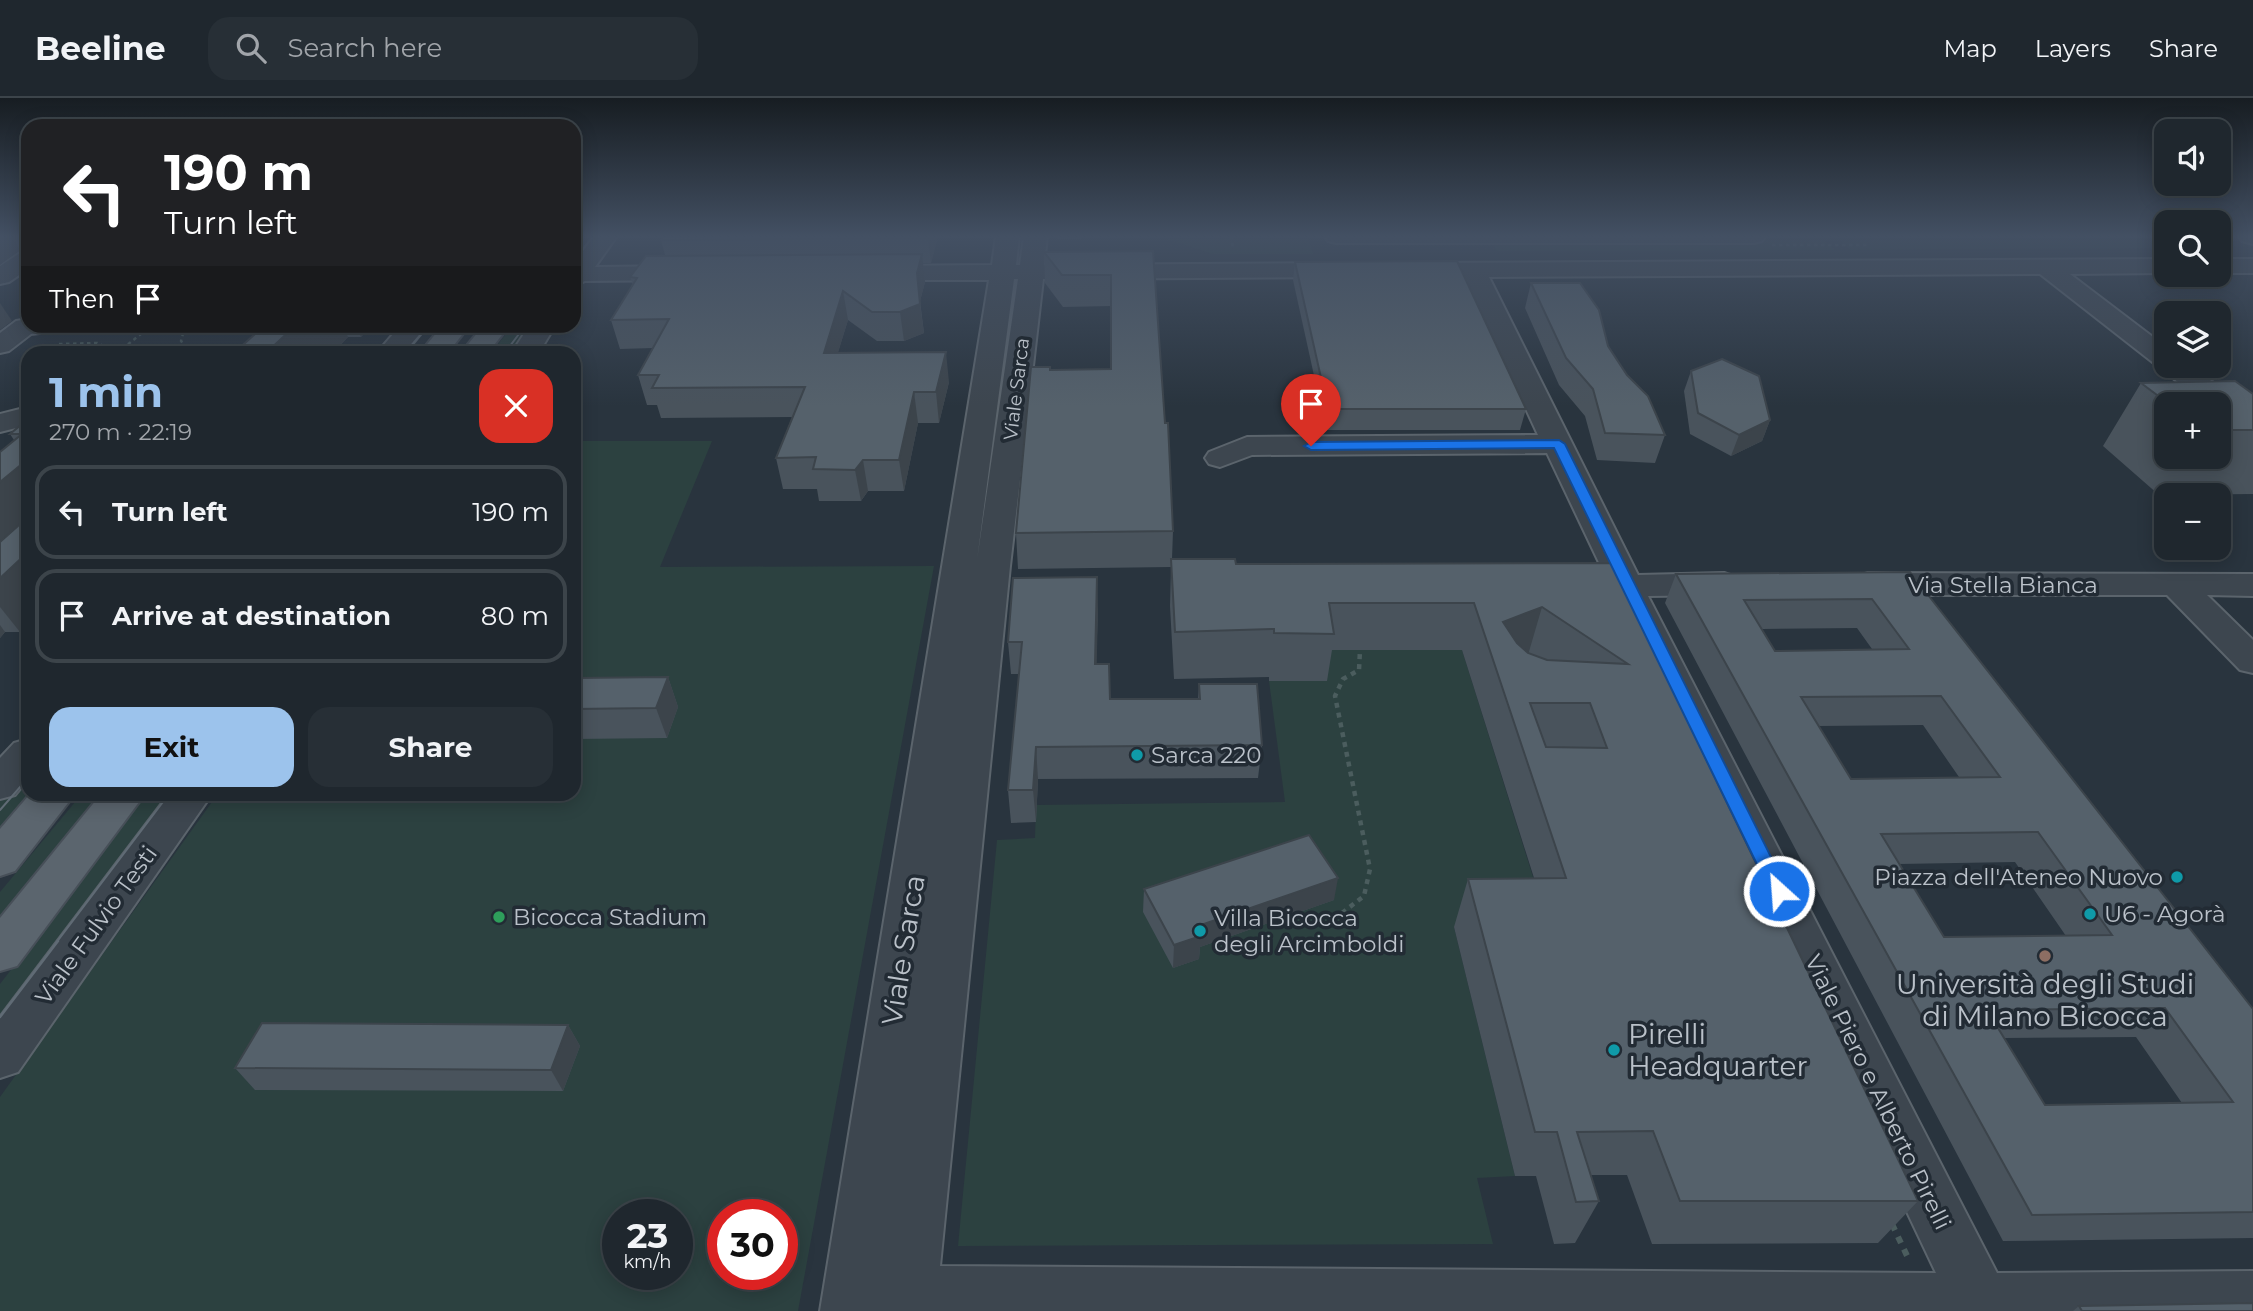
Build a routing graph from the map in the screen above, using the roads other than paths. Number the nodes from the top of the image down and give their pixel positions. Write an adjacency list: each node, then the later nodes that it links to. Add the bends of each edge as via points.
1 (1001, 293): 19 (street, Viale Sarca)
2 (1028, 293): 19 (street, Viale Sarca)
3 (1485, 293): 12 (street, Viale Piero e Alberto Pirelli)
4 (2079, 293): 7 (street)
5 (21, 330): 6 (street)
6 (0, 345)
7 (2154, 351)
8 (2190, 378): 11 (street)
9 (21, 418): 10 (street)
10 (0, 423)
11 (2253, 426)
12 (1559, 444): 13 (street, via 1247,446); 18 (street, Viale Piero e Alberto Pirelli)
13 (1220, 458)
14 (1752, 584): 18 (street)
15 (1835, 584): 16 (street, Via Stella Bianca)
16 (2189, 585): 17 (street, Via Stella Bianca); 20 (street); 21 (street)
17 (2253, 585)
18 (1628, 586): 34 (street, Viale Piero e Alberto Pirelli)
19 (974, 590): 31 (street, Viale Sarca); 32 (street, Viale Sarca)
20 (2253, 633)
21 (2253, 661)
22 (21, 761): 23 (street)
23 (0, 784)
24 (49, 801): 27 (main road)
25 (119, 801): 28 (main road)
26 (187, 801): 29 (street, Viale Fulvio Testi)
27 (0, 859)
28 (0, 952)
29 (0, 1056)
30 (2253, 1300): 34 (street)
31 (850, 1303): 32 (street)
32 (907, 1303): 33 (street)
33 (1228, 1304): 34 (street)
34 (1983, 1306)

